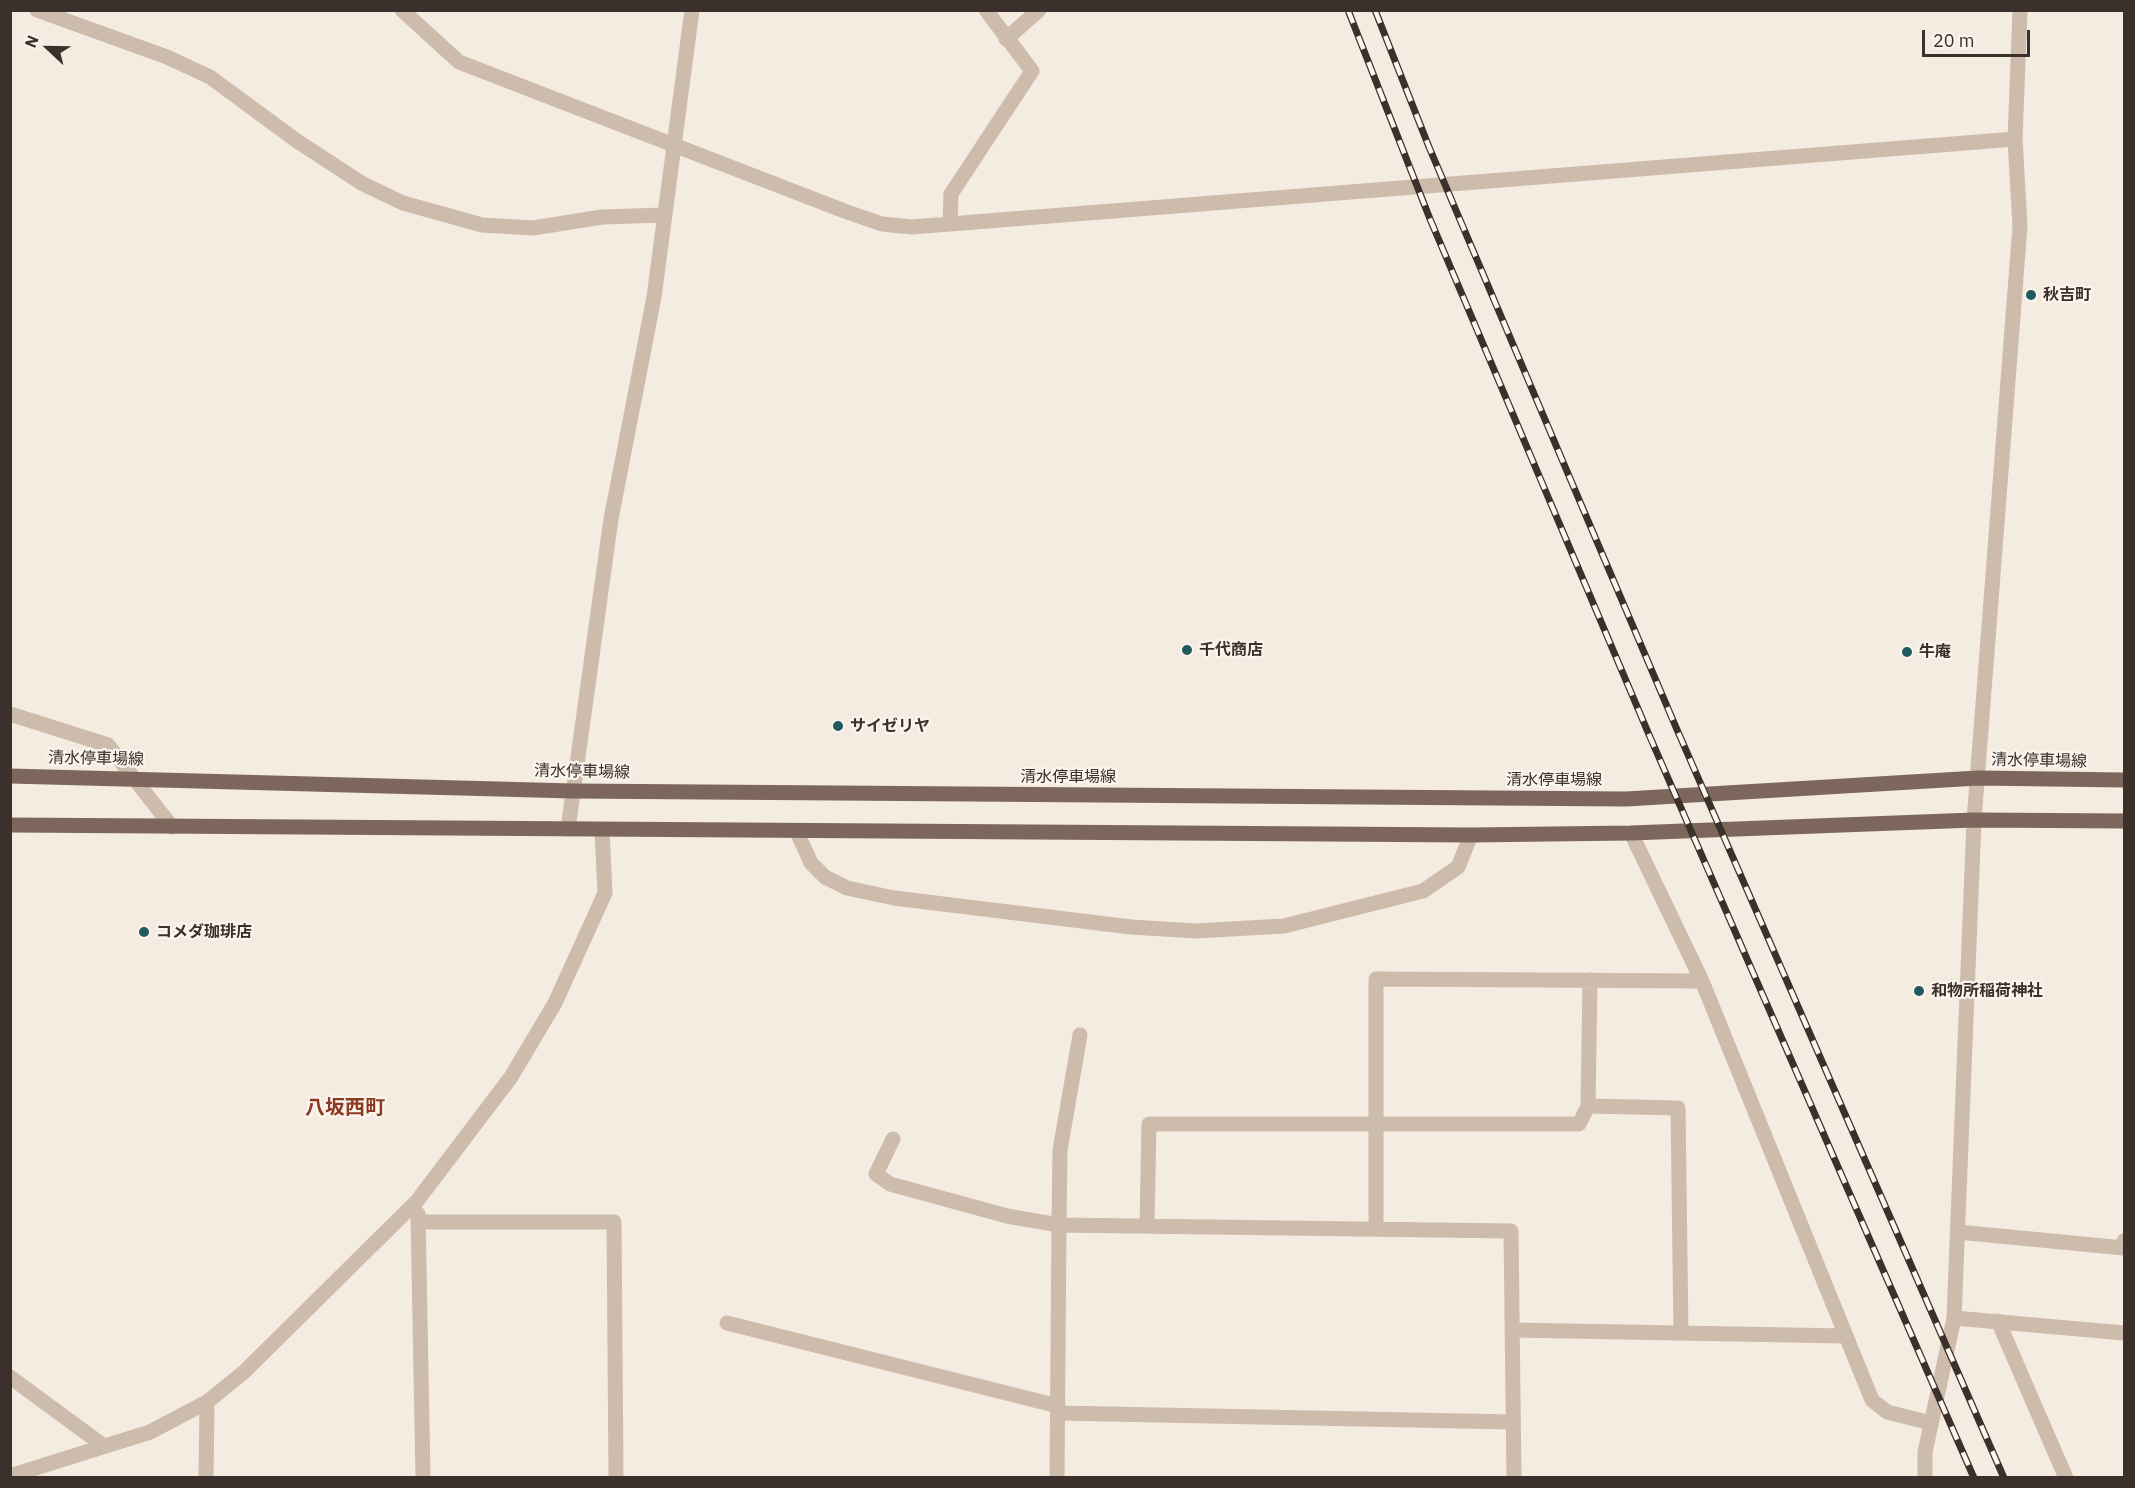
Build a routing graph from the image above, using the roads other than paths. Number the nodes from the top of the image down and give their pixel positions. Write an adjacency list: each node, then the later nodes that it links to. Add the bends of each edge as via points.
1 (38, 10): 10 (street, via 167,57 210,77 297,141 363,184 403,203 482,225 534,228 602,217)
2 (402, 10): 9 (street, via 459,62)
3 (692, 10): 9 (street)
4 (986, 10): 7 (street)
5 (1039, 10): 7 (street)
6 (2019, 10): 8 (street)
7 (1006, 39): 11 (street, via 1032,71 951,194)
8 (2015, 139): 11 (street); 15 (street, via 2020,226)
9 (673, 145): 10 (street); 11 (street, via 882,224)
10 (664, 215): 17 (street, via 654,297 611,519)
11 (950, 224)
12 (10, 714): 14 (street, via 108,745)
13 (10, 776): 14 (main road, 清水停車場線)
14 (133, 777): 17 (main road, 清水停車場線); 21 (street)
15 (1978, 778): 16 (main road, 清水停車場線); 17 (main road, 清水停車場線, via 1626,799); 18 (street)
16 (2124, 780)
17 (573, 791): 22 (street)
18 (1974, 820): 19 (main road); 25 (main road); 38 (street)
19 (2124, 821)
20 (10, 825): 21 (main road)
21 (172, 827): 22 (main road)
22 (568, 829): 23 (main road)
23 (602, 830): 24 (main road); 33 (street, via 605,893 555,1002 511,1077)
24 (797, 832): 26 (main road); 26 (street, via 811,863 825,877 847,888 894,898 1196,931 1284,926 1423,891 1458,867)
25 (1631, 832): 26 (main road); 28 (street)
26 (1471, 835)
27 (1590, 980): 28 (street); 30 (street); 31 (street, via 1376,979)
28 (1702, 981): 46 (street)
29 (1080, 1035): 35 (street, via 1060,1150)
30 (1588, 1106): 31 (street, via 1579,1124); 44 (street, via 1678,1108)
31 (1375, 1124): 36 (street, via 1149,1124); 37 (street)
32 (893, 1139): 35 (street, via 876,1174 890,1184)
33 (417, 1201): 34 (street); 48 (street, via 244,1372)
34 (418, 1222): 55 (street); 56 (street, via 614,1222)
35 (1059, 1226): 36 (street); 49 (street)
36 (1147, 1226): 37 (street)
37 (1376, 1229): 43 (street, via 1511,1231)
38 (1958, 1232): 39 (street, via 2124,1248); 40 (street)
39 (2124, 1241)
40 (1954, 1318): 41 (street); 51 (street)
41 (1998, 1321): 45 (street); 60 (street)
42 (727, 1323): 49 (street)
43 (1512, 1330): 44 (street); 50 (street)
44 (1681, 1333): 46 (street)
45 (2124, 1333)
46 (1846, 1336): 51 (street, via 1872,1400 1887,1412)
47 (10, 1377): 52 (street)
48 (207, 1402): 52 (street, via 150,1432); 54 (street)
49 (1058, 1410): 50 (street); 57 (street)
50 (1513, 1422): 58 (street)
51 (1931, 1423): 59 (street)
52 (104, 1446): 53 (street)
53 (10, 1476)
54 (206, 1478)
55 (423, 1478)
56 (616, 1478)
57 (1057, 1478)
58 (1514, 1478)
59 (1925, 1478)
60 (2066, 1478)

